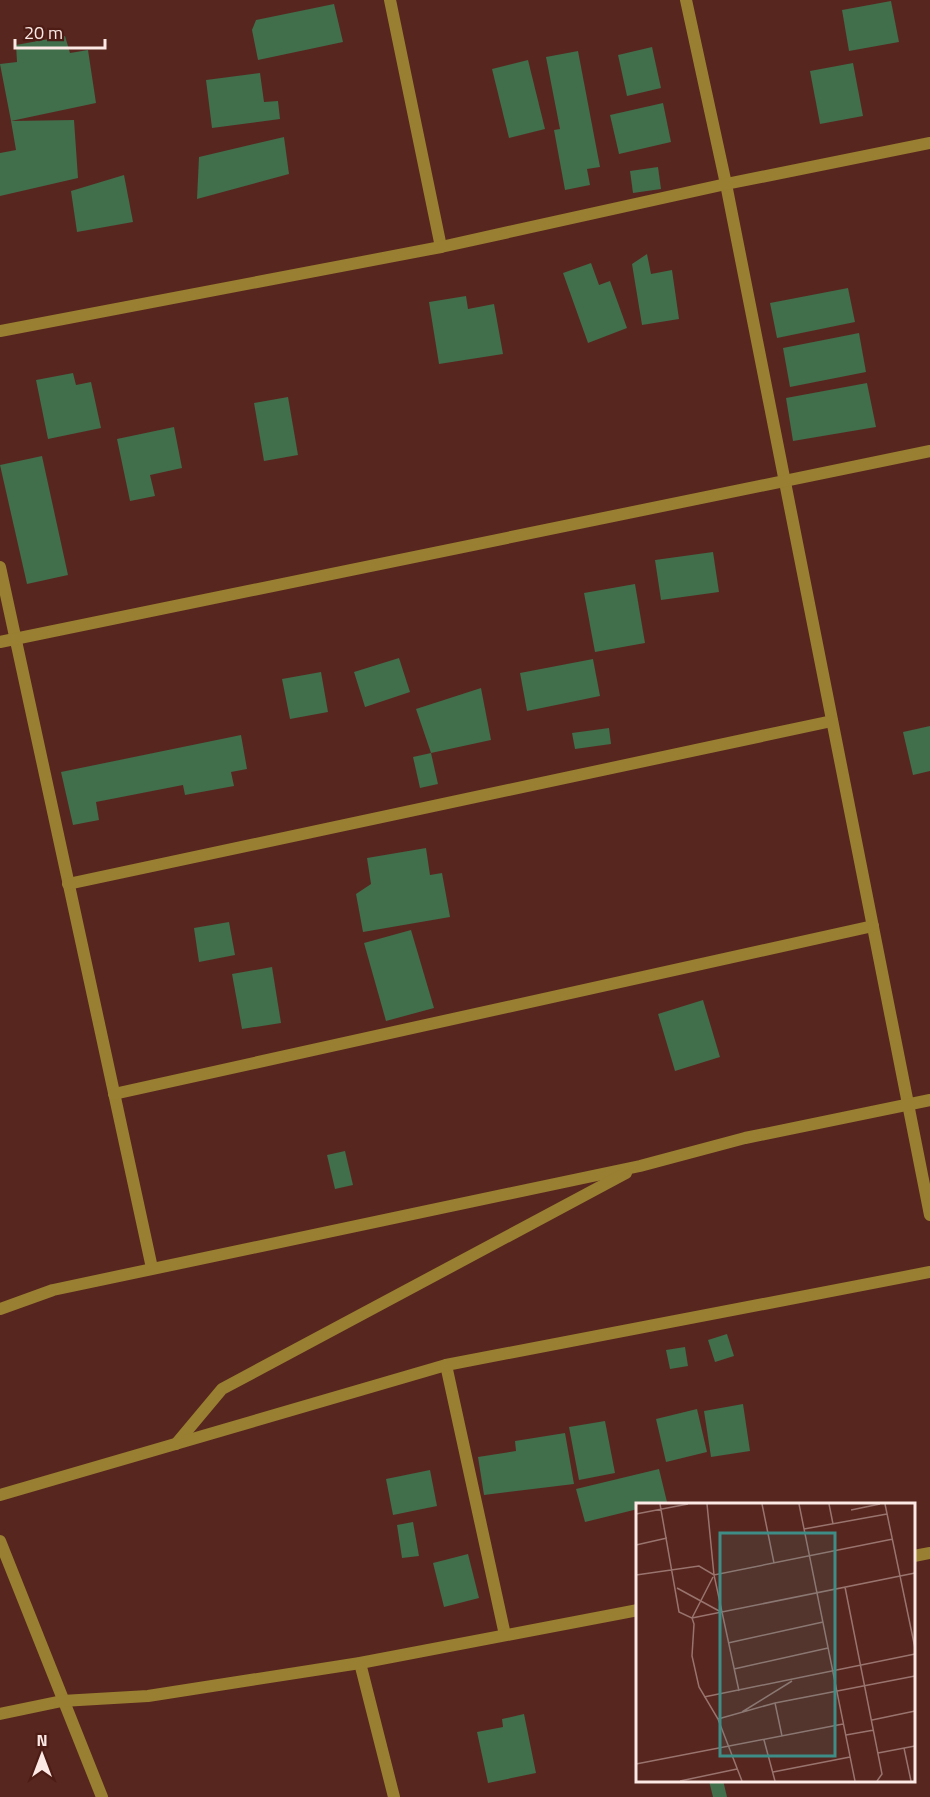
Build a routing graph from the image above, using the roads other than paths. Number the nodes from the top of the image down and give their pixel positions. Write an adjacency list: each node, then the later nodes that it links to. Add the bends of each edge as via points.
1 (390, 0): 5 (street)
2 (686, 0): 4 (street)
3 (930, 143): 4 (street)
4 (726, 184): 5 (street); 8 (street)
5 (441, 247): 6 (street)
6 (0, 331)
7 (930, 450): 8 (street)
8 (785, 480): 11 (street); 13 (street)
9 (0, 567): 11 (street)
10 (0, 628): 11 (street)
11 (14, 637): 12 (street); 14 (street)
12 (0, 642)
13 (832, 721): 14 (street); 15 (street)
14 (68, 884): 16 (street)
15 (873, 926): 16 (street); 18 (street)
16 (114, 1094): 21 (street)
17 (930, 1100): 18 (street)
18 (908, 1104): 19 (street, via 745,1138); 20 (street)
19 (640, 1166): 21 (street); 25 (street, via 222,1389)
20 (930, 1215)
21 (152, 1268): 23 (street, via 53,1290)
22 (930, 1272): 24 (street)
23 (0, 1309)
24 (446, 1365): 25 (street); 31 (street)
25 (176, 1444): 26 (street)
26 (0, 1495)
27 (0, 1541): 33 (street)
28 (930, 1553): 29 (street)
29 (915, 1556)
30 (636, 1610): 31 (street)
31 (505, 1635): 32 (street)
32 (360, 1663): 33 (street, via 148,1696); 36 (street)
33 (62, 1701): 34 (street); 35 (street)
34 (0, 1714)
35 (102, 1797)
36 (394, 1797)

